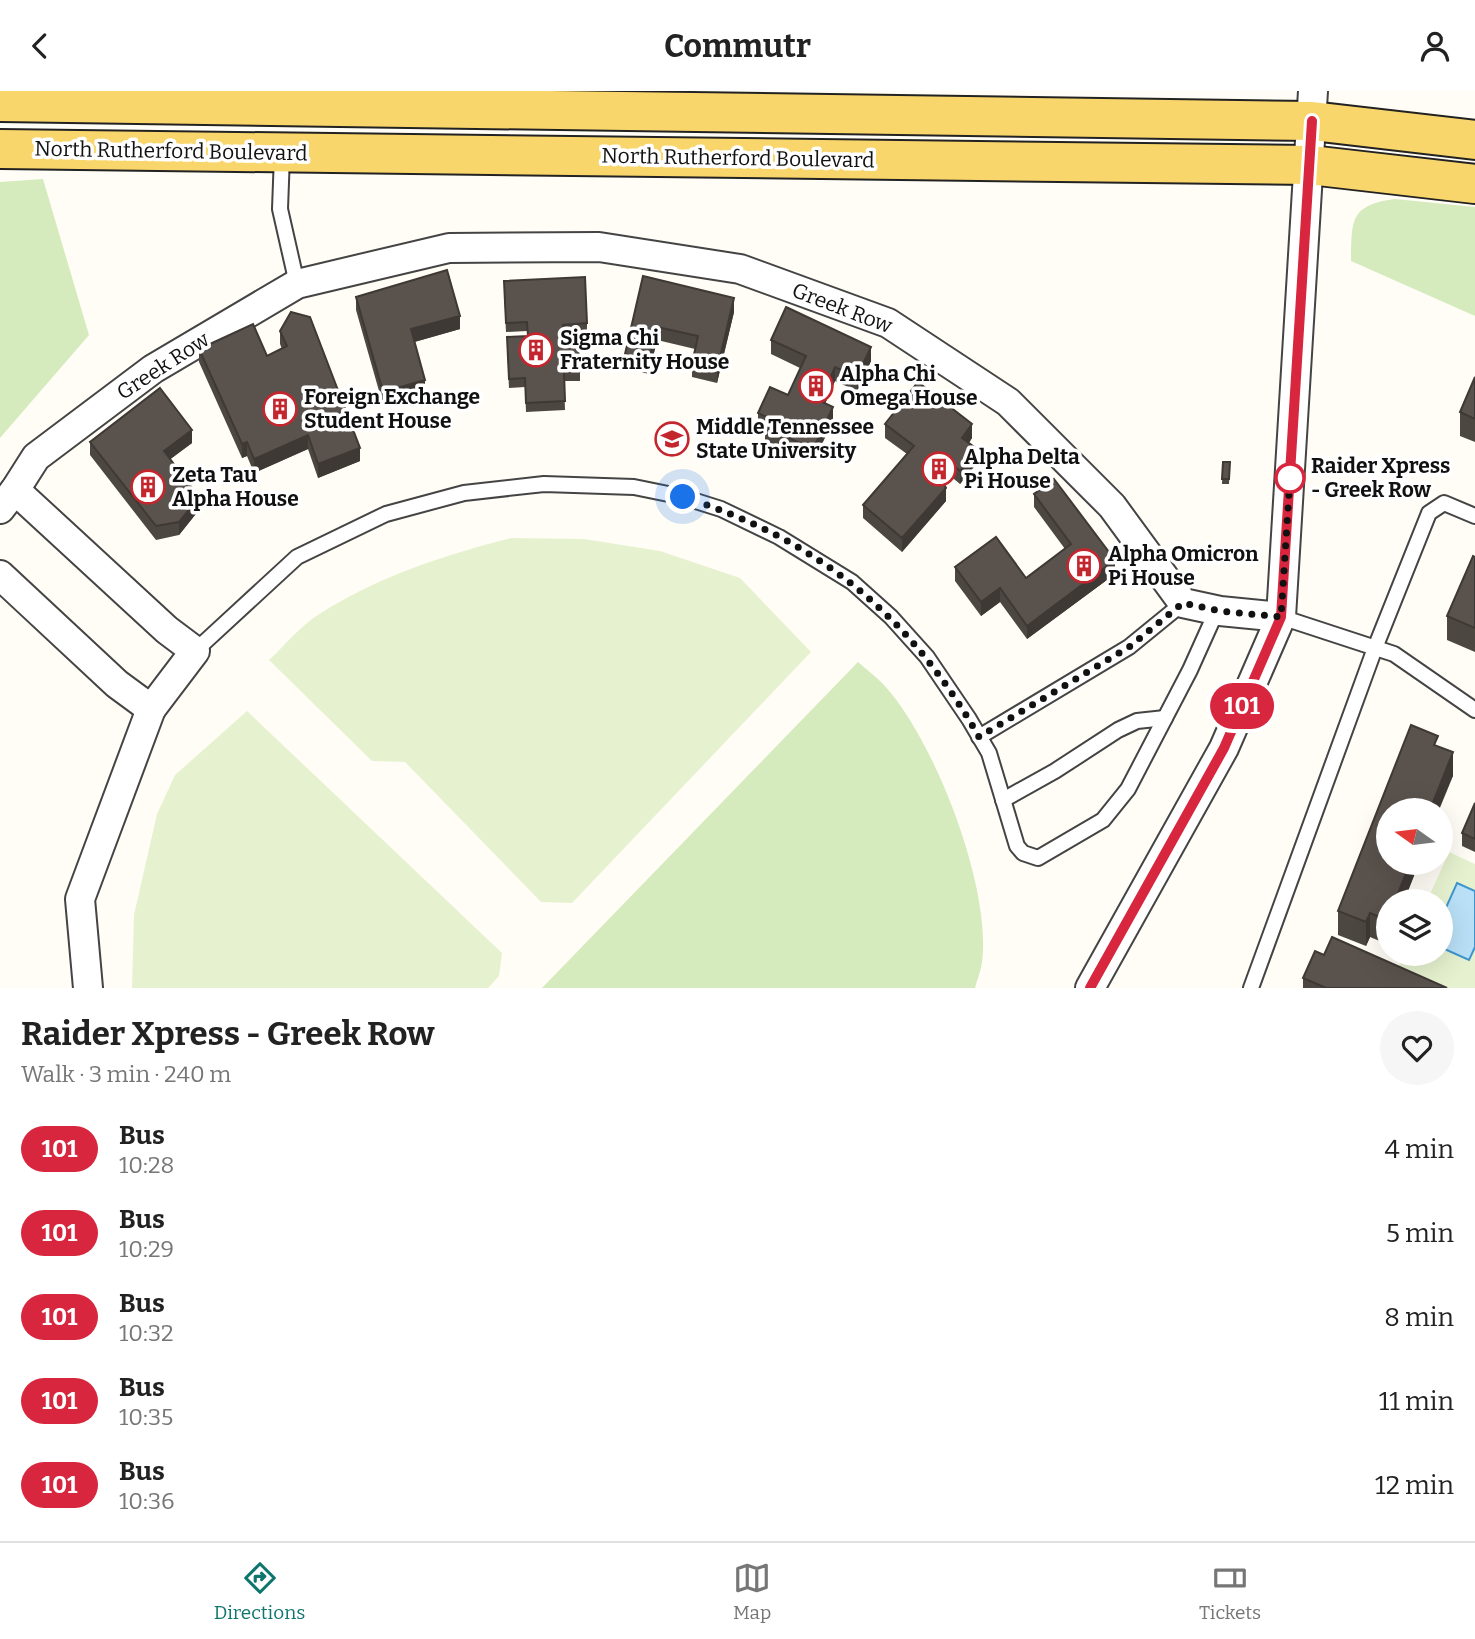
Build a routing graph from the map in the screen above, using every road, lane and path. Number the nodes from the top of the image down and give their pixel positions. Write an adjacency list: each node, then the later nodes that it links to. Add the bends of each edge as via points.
1 (0, 102): 2 (main road)
2 (1313, 106): 3 (main road); 6 (street)
3 (1475, 140)
4 (0, 149): 5 (main road, North Rutherford Boulevard)
5 (282, 152): 6 (main road, North Rutherford Boulevard); 8 (lane, via 280,209)
6 (1310, 165): 7 (main road, North Rutherford Boulevard); 14 (street)
7 (1475, 184)
8 (297, 284): 9 (street, Greek Row, via 153,369 36,457); 12 (street, Greek Row, via 449,248 598,247 740,269 888,323 1008,403 1112,506)
9 (8, 499): 16 (street)
10 (1475, 516): 15 (lane, via 1444,503 1429,513)
11 (0, 575): 17 (street, via 117,684)
12 (1183, 603): 13 (street); 20 (lane, via 1129,647)
13 (1217, 610): 14 (street); 19 (lane)
14 (1281, 617): 15 (lane); 23 (street, via 1224,748)
15 (1375, 648): 18 (lane, via 1394,654); 24 (lane)
16 (195, 651): 17 (street); 20 (lane, via 296,557 386,514 464,492 544,484 634,487 721,509 779,537 852,582 928,657)
17 (151, 709): 22 (street, via 80,899)
18 (1475, 711)
19 (1165, 718): 21 (lane, via 1118,730); 21 (lane, via 1128,789 1103,820 1038,858 1017,846)
20 (979, 737): 21 (lane, via 989,753)
21 (1003, 800)
22 (88, 988)
23 (1090, 988)
24 (1251, 988)

